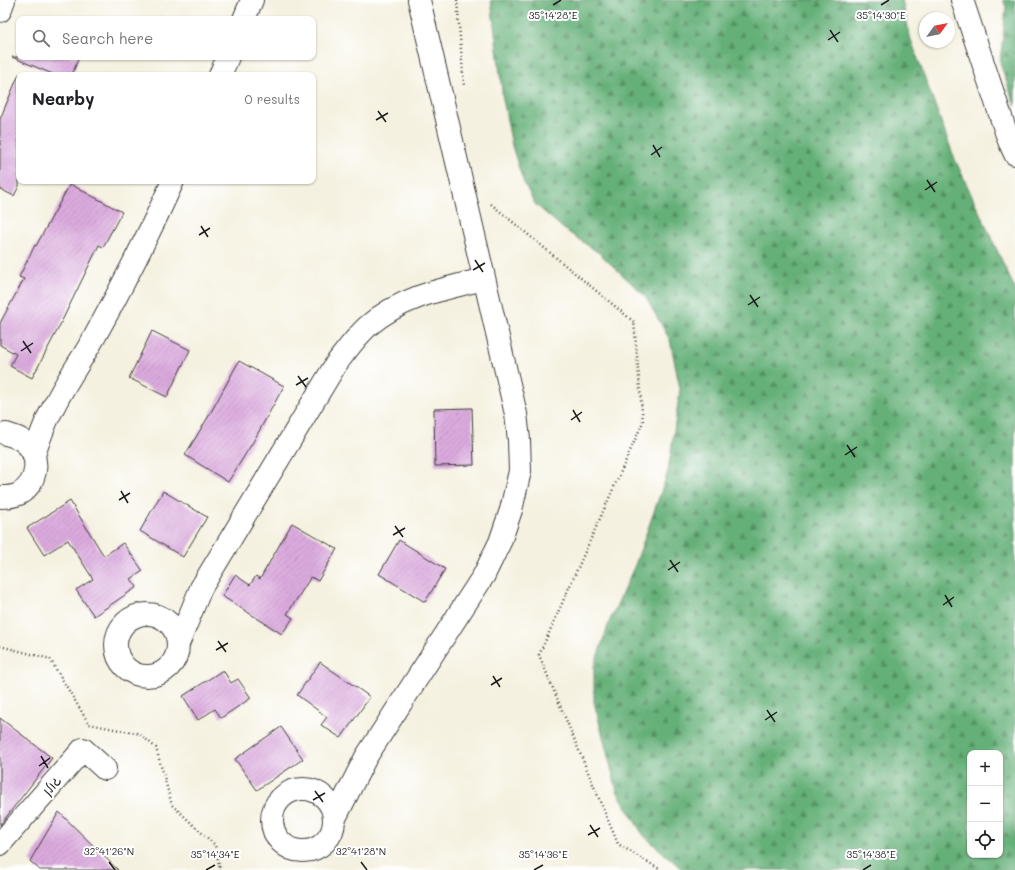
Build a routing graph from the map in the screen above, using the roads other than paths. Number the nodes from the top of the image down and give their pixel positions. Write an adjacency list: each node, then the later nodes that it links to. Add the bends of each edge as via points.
1 (4, 0): 4 (main road)
2 (419, 0): 9 (main road)
3 (962, 0): 7 (main road)
4 (0, 11)
5 (227, 60): 6 (main road)
6 (221, 72)
7 (1015, 154)
8 (172, 184): 10 (main road, via 94,338)
9 (484, 279): 14 (main road, via 405,302 368,326 353,341 336,364); 17 (main road, via 516,414 520,471 511,510 500,542 484,574)
10 (52, 409): 11 (main road, via 20,431); 12 (main road)
11 (3, 434): 12 (main road, via 15,436 23,441)
12 (34, 455): 13 (main road, via 35,474 31,482 17,495)
13 (0, 497)
14 (201, 588): 15 (main road, via 186,600); 16 (main road)
15 (153, 615): 16 (main road, via 165,620 172,627); 16 (main road, via 131,618 119,629 115,646 120,662 126,669 141,676 151,677 159,674 173,662)
16 (178, 644)
17 (366, 758): 19 (main road, via 334,782); 20 (main road)
18 (105, 769): 21 (main road, גולן, via 83,749)
19 (314, 790): 20 (main road, via 329,801); 20 (main road, via 296,789 281,797 272,820 277,837 294,849 307,851 324,843 330,836)
20 (335, 818)
21 (0, 844)

